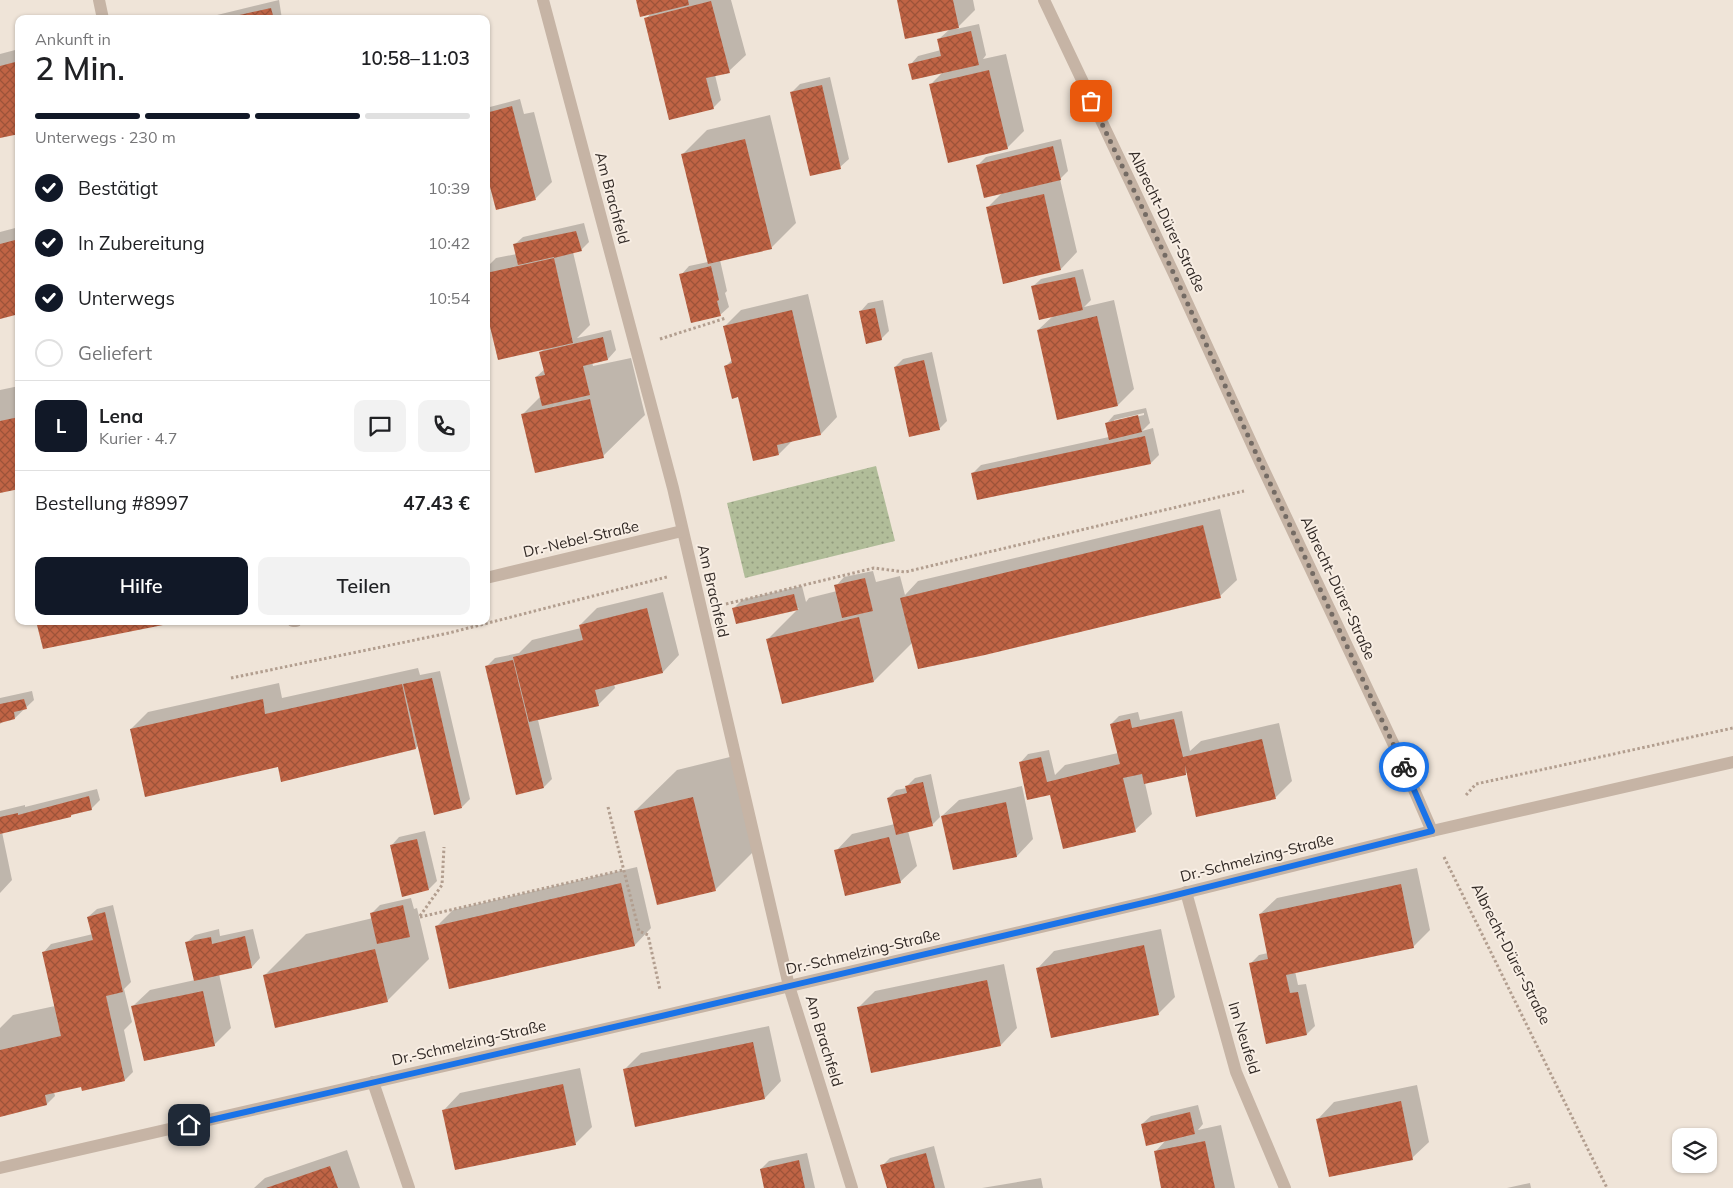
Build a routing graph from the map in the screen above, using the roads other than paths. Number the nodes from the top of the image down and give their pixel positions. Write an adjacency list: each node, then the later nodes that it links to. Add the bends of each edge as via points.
1 (99, 0): 4 (street)
2 (544, 0): 5 (street, Am Brachfeld)
3 (1044, 0): 8 (street, Albrecht-Dürer-Straße)
4 (102, 15)
5 (682, 532): 6 (street, Dr.-Nebel-Straße); 10 (street, Am Brachfeld)
6 (490, 577)
7 (1733, 762): 8 (street, Dr.-Schmelzing-Straße)
8 (1432, 831): 9 (street, Dr.-Schmelzing-Straße)
9 (1186, 892): 10 (street, Dr.-Schmelzing-Straße); 15 (street, Im Neufeld, via 1236,1072)
10 (789, 986): 11 (street, Dr.-Schmelzing-Straße); 14 (street, Am Brachfeld)
11 (373, 1082): 12 (street, Dr.-Schmelzing-Straße); 13 (street)
12 (0, 1168)
13 (409, 1188)
14 (852, 1188)
15 (1285, 1188)

